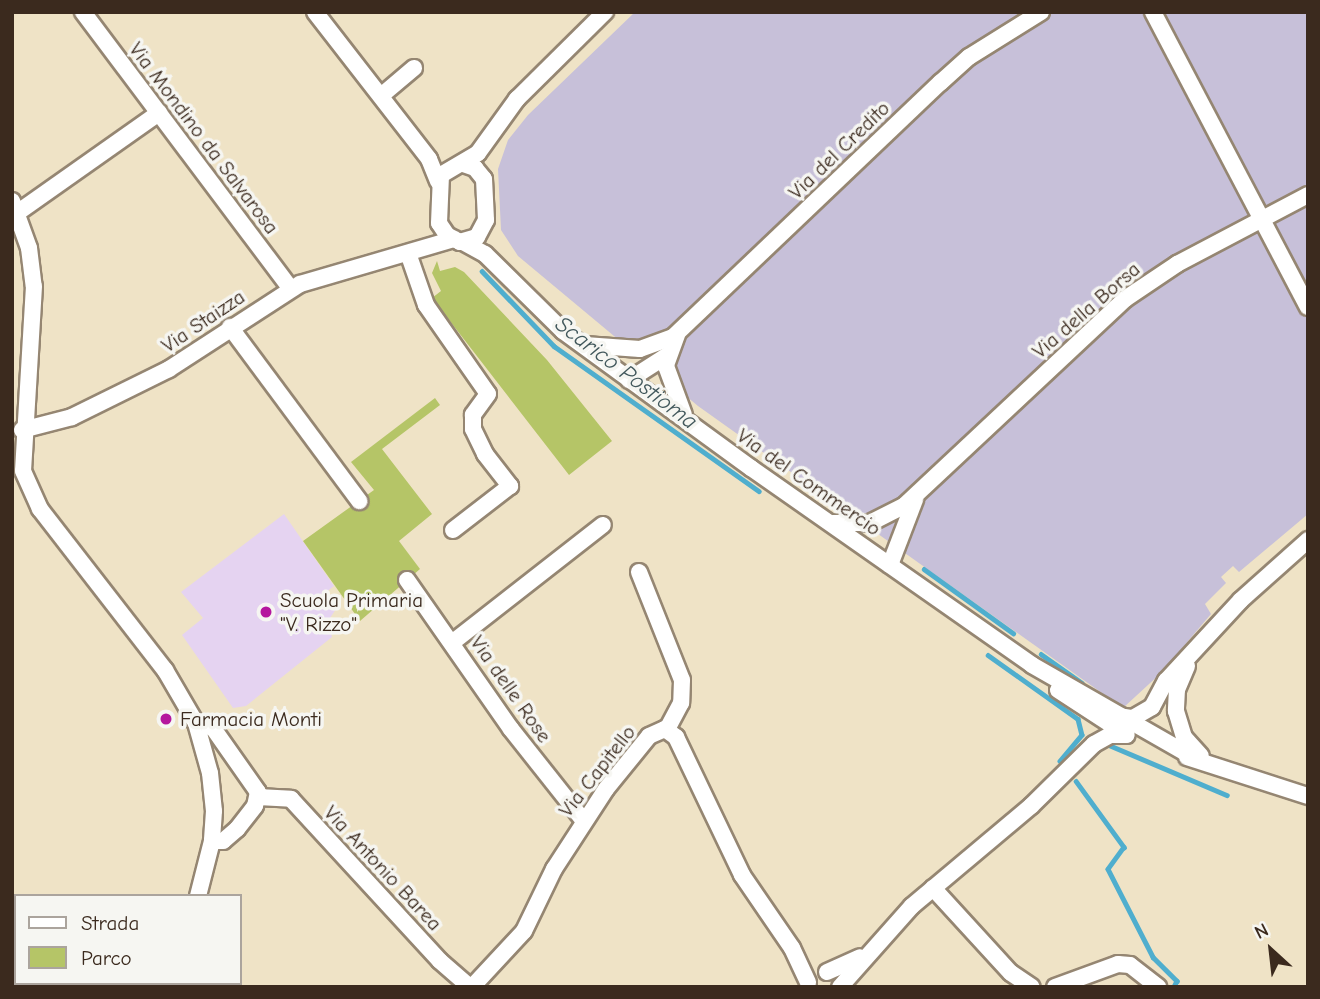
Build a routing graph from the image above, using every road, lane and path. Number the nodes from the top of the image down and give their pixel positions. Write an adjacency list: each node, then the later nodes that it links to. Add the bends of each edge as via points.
1 (83, 12): 8 (street, Via Mondino da Salvarosa)
2 (315, 12): 7 (street)
3 (605, 12): 9 (street, via 517,99)
4 (1041, 12): 25 (street, Via del Credito, via 969,57)
5 (1153, 12): 17 (street)
6 (414, 68): 7 (street)
7 (382, 95): 10 (street)
8 (159, 113): 15 (street); 22 (street, Via Mondino da Salvarosa)
9 (486, 143): 11 (street); 12 (street)
10 (417, 144): 11 (street); 13 (street)
11 (460, 164): 12 (street, via 475,168); 13 (street)
12 (484, 179): 18 (street)
13 (438, 181): 16 (street)
14 (1308, 195): 17 (street, Via della Borsa)
15 (15, 207): 31 (street, via 34,286 34,342)
16 (438, 208): 19 (street, via 440,225); 20 (street, via 429,232)
17 (1261, 219): 23 (street); 33 (street, Via della Borsa, via 1177,264 1125,299)
18 (486, 224): 19 (street, via 477,237); 21 (street, Via del Commercio)
19 (459, 240): 20 (street, Via Staizza); 21 (street, Via del Commercio)
20 (408, 253): 22 (street, Via Staizza, via 327,274); 38 (street, via 426,305 488,394 473,415 473,429 485,454 510,486)
21 (504, 272): 26 (street, Via del Commercio, via 537,309)
22 (291, 289): 24 (street, Via Staizza)
23 (1308, 307)
24 (230, 327): 31 (street, Via Staizza, via 169,369 72,417); 34 (street)
25 (679, 333): 27 (street, Via del Credito); 28 (street, Via del Credito)
26 (579, 343): 27 (street, Via del Credito); 29 (street, Via del Commercio)
27 (648, 348): 29 (street)
28 (668, 355): 29 (street); 30 (street, via 671,390)
29 (629, 380): 30 (street, Via del Commercio)
30 (693, 425): 36 (street, Via del Commercio)
31 (22, 430): 32 (street)
32 (17, 465): 49 (street, via 40,509 166,670)
33 (919, 495): 35 (street, Via della Borsa); 41 (street, Via della Borsa, via 909,509)
34 (359, 501)
35 (891, 515): 36 (street, Via della Borsa, via 860,524); 40 (street, Via della Borsa, via 879,531)
36 (828, 521): 40 (street, Via del Commercio)
37 (604, 525): 44 (street)
38 (453, 530)
39 (1308, 540): 45 (street, via 1241,600)
40 (875, 555): 41 (street, Via del Commercio)
41 (890, 565): 46 (street, Via del Commercio)
42 (639, 572): 50 (street, via 682,680 681,704)
43 (407, 580): 44 (street, Via delle Rose)
44 (453, 642): 57 (street, Via delle Rose, via 510,730)
45 (1193, 655): 48 (street, via 1166,681 1152,707 1133,718); 54 (street, via 1177,689 1176,714 1188,743)
46 (1032, 665): 47 (street, Via del Commercio); 48 (street, Via del Commercio)
47 (1091, 715): 51 (street, Via del Commercio); 52 (street, via 1094,727)
48 (1117, 716): 53 (street, Via del Commercio)
49 (196, 723): 55 (street, via 206,722 216,731 248,773); 58 (street, via 212,783)
50 (667, 729): 57 (street, Via Capitello, via 647,738); 62 (street, Via Capitello, via 676,737 742,875)
51 (1126, 735): 52 (street, via 1105,737); 53 (street, Via del Commercio)
52 (1083, 755): 59 (street)
53 (1196, 759): 54 (street, Via del Commercio)
54 (1215, 766): 56 (street, Via del Commercio)
55 (258, 796): 58 (street, via 253,810 227,838); 65 (street, Via Antonio Barea, via 291,799 440,961)
56 (1308, 796)
57 (584, 821): 65 (street, Via Capitello, via 524,932)
58 (212, 841): 60 (street)
59 (933, 887): 61 (street); 67 (street, via 1011,973)
60 (199, 894)
61 (873, 947): 63 (street); 66 (street)
62 (792, 948): 63 (street, Via Capitello); 64 (street, Via Capitello)
63 (824, 971): 64 (street); 66 (street, Via Capitello)
64 (808, 985)
65 (471, 987)
66 (839, 987)
67 (1032, 987)
68 (1055, 987): 69 (street, via 1118,964 1130,965)
69 (1158, 987)

